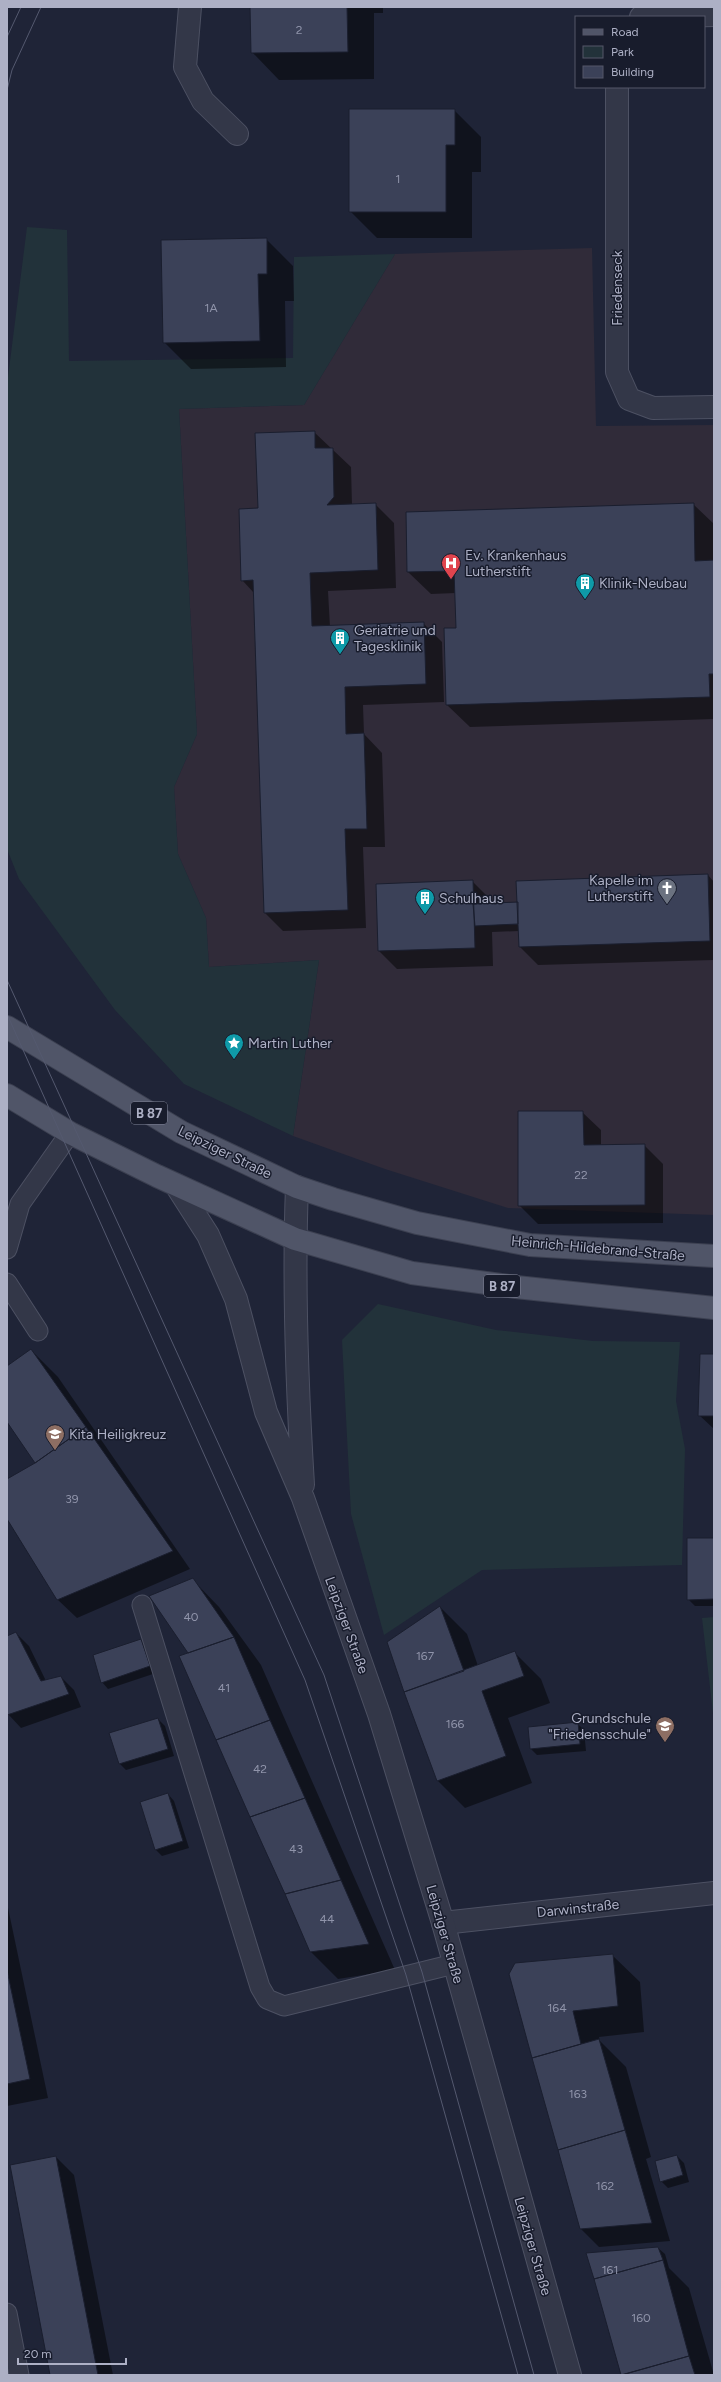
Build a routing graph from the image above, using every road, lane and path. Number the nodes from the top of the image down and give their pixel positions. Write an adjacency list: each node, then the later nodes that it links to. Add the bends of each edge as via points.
1 (190, 7): 5 (street, via 185,67 203,101)
2 (714, 15): 3 (street)
3 (678, 16)
4 (617, 88): 6 (street, Friedenseck, via 617,372 629,399 653,408)
5 (238, 134)
6 (714, 407)
7 (7, 1028): 11 (main road, Leipziger Straße / B 87, via 181,1132)
8 (7, 1095): 9 (main road, B 87)
9 (70, 1133): 10 (main road, B 87); 13 (lane, via 20,1204)
10 (176, 1186): 12 (main road, B 87); 18 (street, Leipziger Straße, via 208,1235 236,1299 266,1412)
11 (297, 1187): 12 (street, Leipziger Straße); 14 (main road, Heinrich-Hildebrand-Straße / B 87, via 417,1222 530,1245)
12 (295, 1239): 16 (main road, B 87, via 412,1273 524,1288); 18 (street, Leipziger Straße, via 296,1361)
13 (7, 1249)
14 (714, 1256)
15 (7, 1283): 17 (lane)
16 (714, 1308)
17 (38, 1331)
18 (303, 1498): 21 (street, Leipziger Straße, via 379,1714)
19 (142, 1605): 22 (lane, via 260,1987 267,1999 284,2006)
20 (714, 1893): 21 (street, Darwinstraße)
21 (443, 1923): 22 (street, Leipziger Straße)
22 (454, 1964): 25 (street, Leipziger Straße)
23 (7, 2313): 24 (lane)
24 (19, 2375)
25 (570, 2375)

